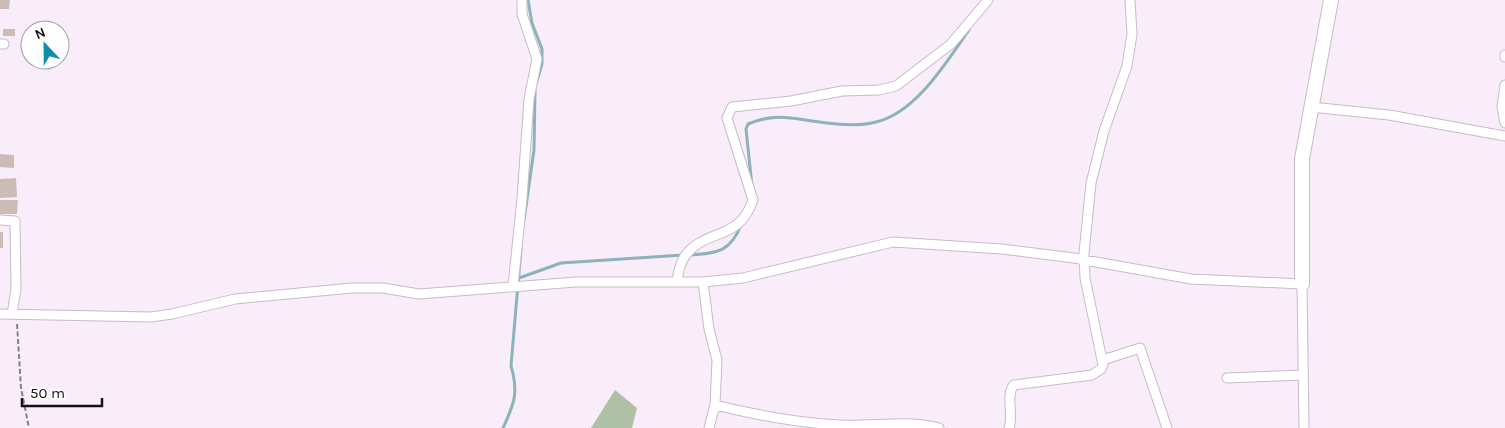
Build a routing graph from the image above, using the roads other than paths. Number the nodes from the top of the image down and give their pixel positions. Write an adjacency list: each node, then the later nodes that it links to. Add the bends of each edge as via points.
1 (522, 0): 14 (street, via 522,14 537,59 529,99)
2 (988, 0): 11 (street, via 951,44 896,86 732,107 727,118 751,191 751,205 737,226 698,245 686,255)
3 (1130, 0): 10 (street, via 1132,34 1127,66 1104,131 1091,184)
4 (1331, 0): 6 (street)
5 (1505, 85): 7 (street, via 1502,107)
6 (1311, 107): 8 (street, via 1388,115); 13 (street, via 1300,185)
7 (1505, 123)
8 (1505, 136)
9 (0, 220): 16 (street, via 15,221)
10 (1084, 260): 12 (street, via 1002,249 893,242 743,278); 13 (street, via 1191,279); 17 (street)
11 (677, 282): 12 (street); 14 (street)
12 (703, 282): 20 (street, via 709,330 717,360)
13 (1302, 284): 18 (street)
14 (513, 286): 16 (street, via 419,294 383,288 352,288 235,299 151,317)
15 (0, 314): 16 (street)
16 (14, 314)
17 (1103, 360): 23 (street, via 1101,369 1092,375 1014,385 1010,391); 24 (street, via 1140,348)
18 (1303, 376): 19 (street); 25 (street)
19 (1227, 378)
20 (714, 405): 21 (street); 22 (street, via 817,424 917,424)
21 (709, 428)
22 (939, 428)
23 (1009, 428)
24 (1167, 428)
25 (1304, 428)

